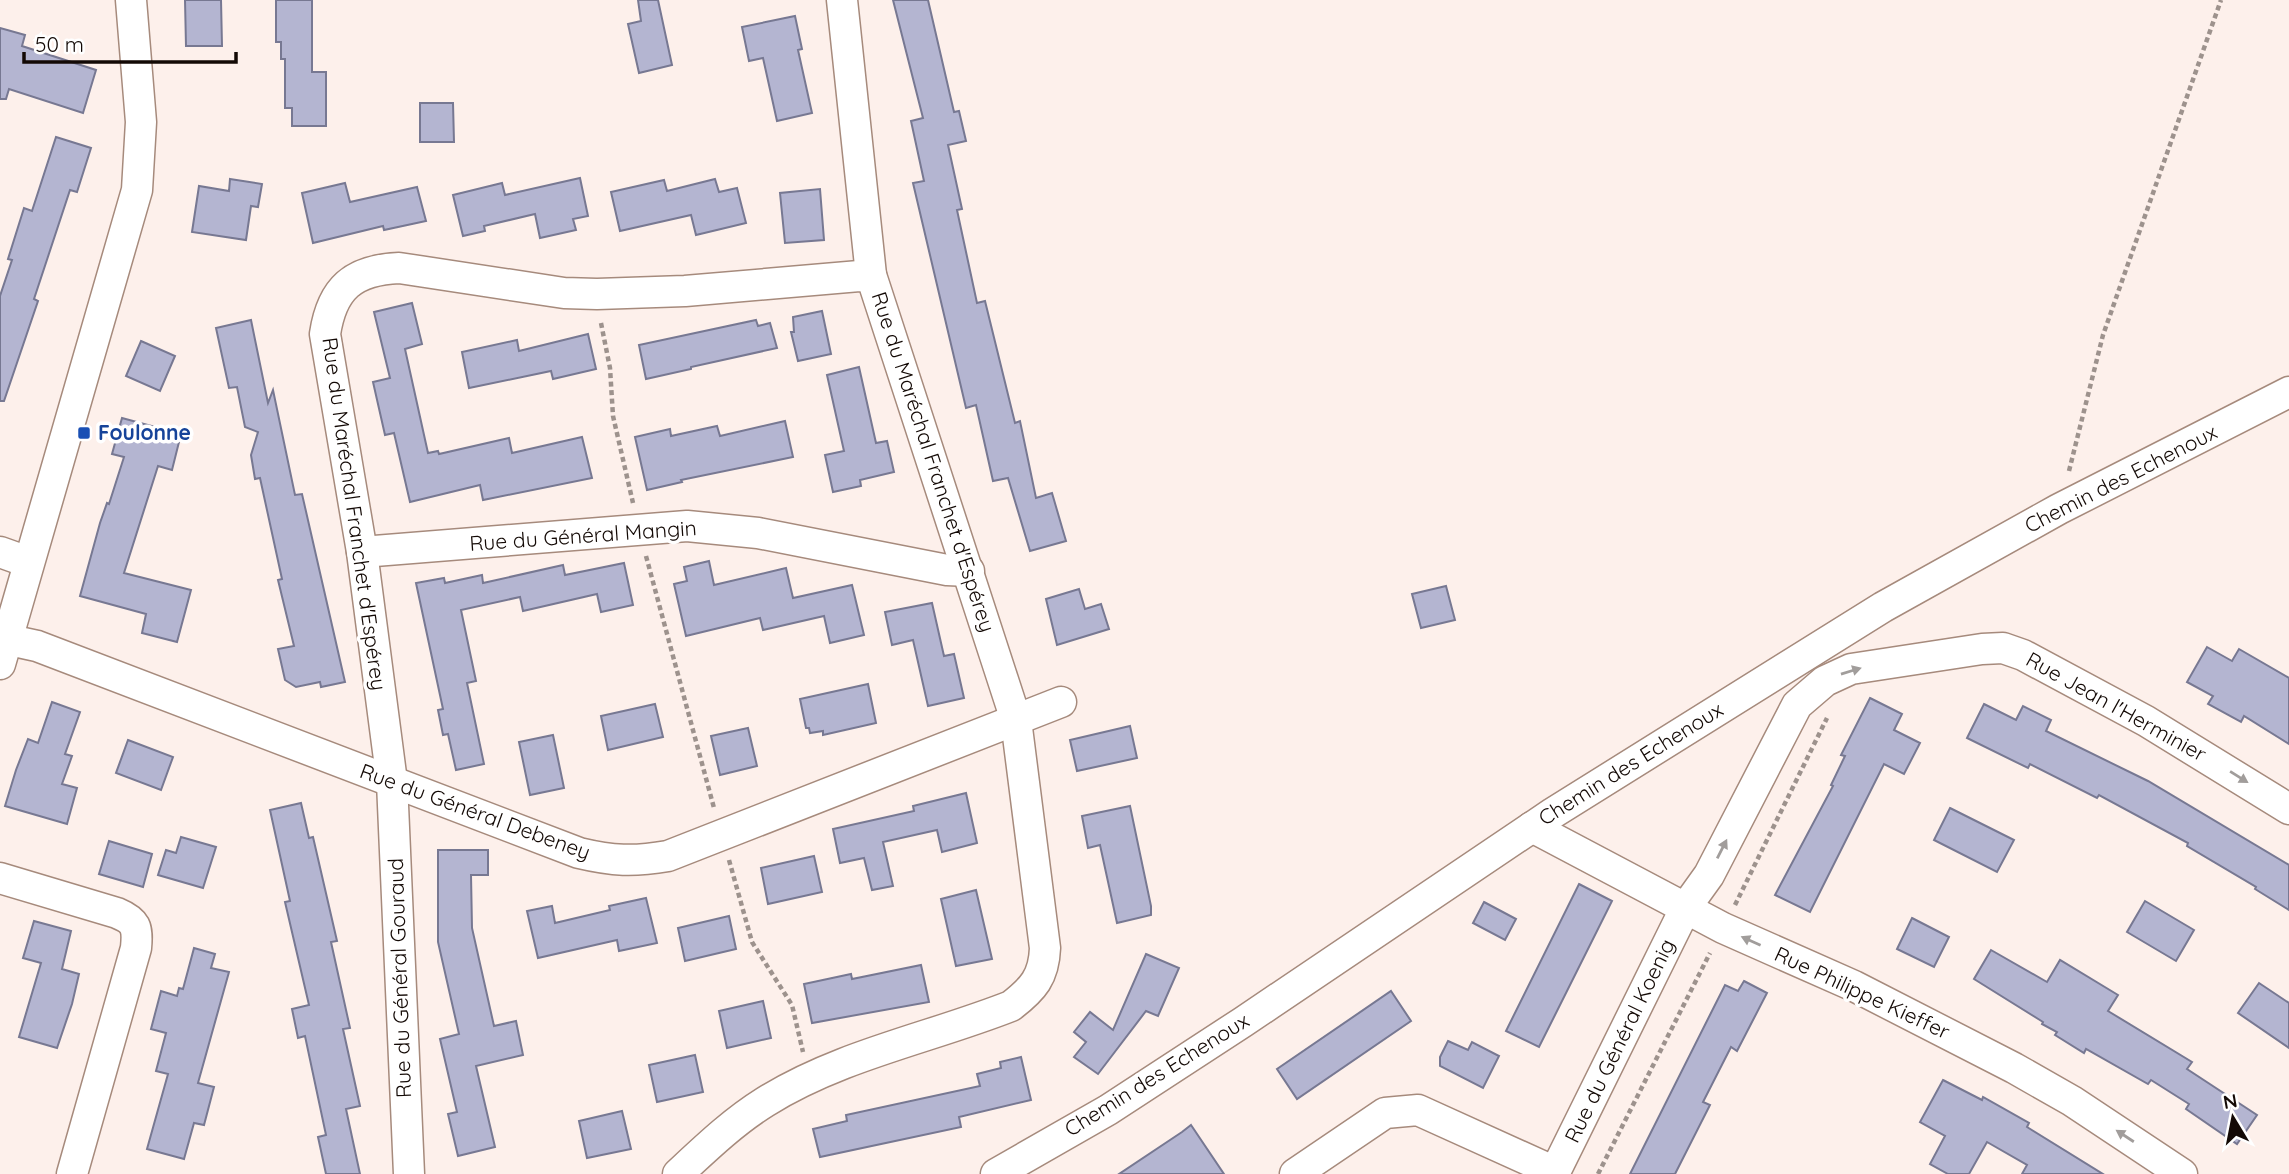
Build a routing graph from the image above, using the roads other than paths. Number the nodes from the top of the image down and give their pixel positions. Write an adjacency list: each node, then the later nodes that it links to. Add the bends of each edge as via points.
1 (131, 0): 7 (street, via 141,122 137,190)
2 (842, 0): 3 (street)
3 (871, 275): 6 (street, Rue du Maréchal Franchet d'Espérey, via 597,294 399,268 377,269 356,277 337,296 325,334); 8 (street, Rue du Maréchal Franchet d'Espérey)
4 (2289, 392): 14 (street, Chemin des Echenoux, via 2059,509 1883,607)
5 (0, 552): 7 (street)
6 (362, 552): 8 (street, Rue du Général Mangin, via 687,526 746,531); 12 (street, Rue du Maréchal Franchet d'Espérey)
7 (28, 562): 9 (street)
8 (969, 571): 11 (street, Rue du Maréchal Franchet d'Espérey)
9 (2, 648): 12 (street, Rue du Général Debeney, via 37,646)
10 (1061, 702): 11 (street, Rue du Général Debeney)
11 (1016, 720): 12 (street, Rue du Général Debeney, via 668,856 637,862 579,853); 20 (street, via 1045,948 1044,962 1030,992 1011,1006 843,1065 767,1101 734,1123)
12 (392, 782): 19 (street, Rue du Général Gouraud)
13 (2289, 809): 16 (street, Rue Jean l'Herminier, one-way to 13, via 1709,875 1797,705 1825,681 1851,669 2003,648 2146,721)
14 (1532, 827): 16 (street, Rue Philippe Kieffer); 21 (street, Chemin des Echenoux, via 1108,1110)
15 (0, 878): 18 (street, via 117,913 136,927 136,948)
16 (1686, 907): 17 (street, Rue du Général Koenig); 23 (street, Rue Philippe Kieffer, one-way to 16, via 2014,1068)
17 (1555, 1173): 22 (street, via 1418,1110 1398,1110 1385,1113)
18 (72, 1174)
19 (409, 1174)
20 (678, 1174)
21 (996, 1174)
22 (1295, 1174)
23 (2182, 1174)

